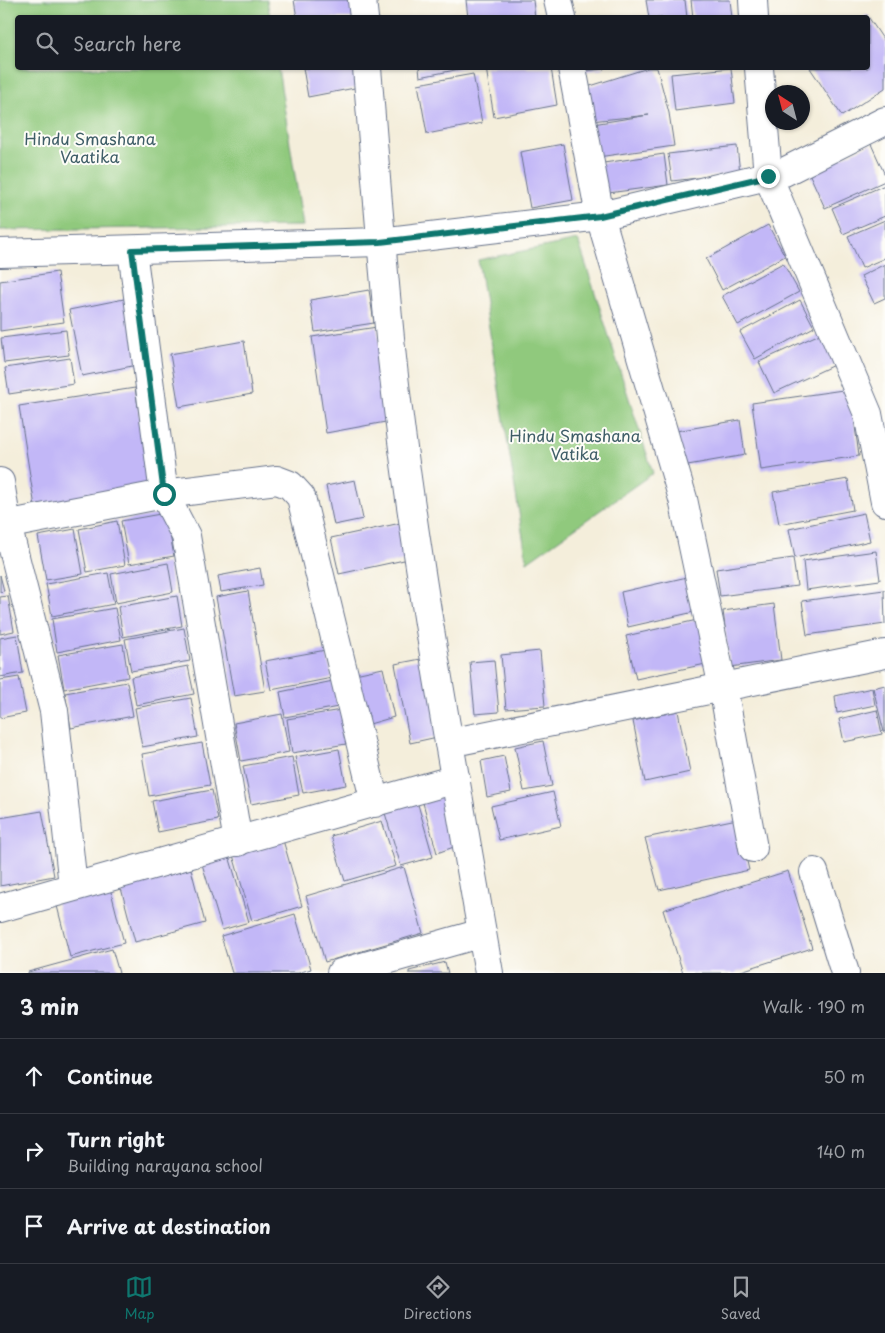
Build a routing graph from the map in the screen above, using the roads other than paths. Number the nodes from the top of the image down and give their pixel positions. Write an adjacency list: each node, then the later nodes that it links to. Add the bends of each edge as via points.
1 (362, 0): 4 (street)
2 (558, 0): 5 (street)
3 (753, 0): 6 (street)
4 (364, 15)
5 (561, 15)
6 (754, 15)
7 (367, 70): 13 (street)
8 (572, 70): 12 (street)
9 (759, 70): 11 (street)
10 (885, 120): 11 (street, via 784,172)
11 (768, 176): 12 (street); 18 (street, via 868,414)
12 (600, 216): 13 (street); 21 (street, via 683,499)
13 (380, 242): 14 (street); 22 (street, via 395,380 429,627)
14 (132, 250): 15 (street); 17 (street)
15 (0, 253)
16 (0, 482): 19 (street)
17 (164, 494): 19 (street); 24 (street, via 277,480 290,485 301,497); 25 (street, via 186,536)
18 (885, 502)
19 (3, 525): 28 (street, via 54,711)
20 (885, 654): 21 (street)
21 (723, 688): 22 (street); 26 (street)
22 (449, 743): 23 (street)
23 (456, 779): 24 (street); 30 (street)
24 (375, 803): 25 (street)
25 (238, 842): 28 (street)
26 (753, 848)
27 (814, 872): 33 (street)
28 (73, 886): 29 (street)
29 (0, 908)
30 (482, 933): 31 (street); 32 (street)
31 (342, 973)
32 (489, 973)
33 (845, 973)

